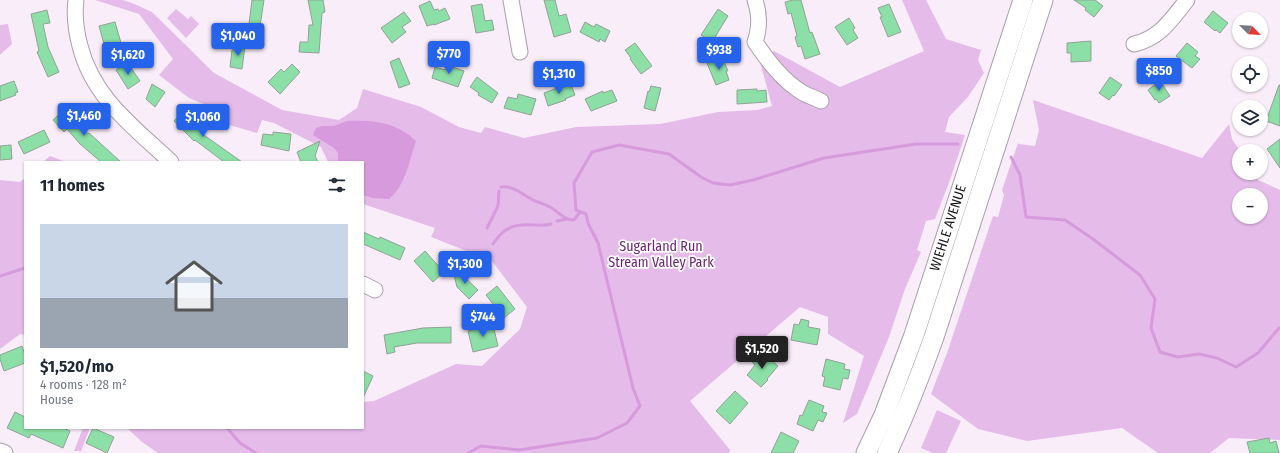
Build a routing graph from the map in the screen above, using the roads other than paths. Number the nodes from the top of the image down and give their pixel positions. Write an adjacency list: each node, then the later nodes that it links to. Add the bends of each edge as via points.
1 (76, 0): 10 (street, via 78,38 90,75 111,105)
2 (511, 0): 8 (street)
3 (755, 0): 9 (street, via 760,21 755,42 768,61 786,79 802,92)
4 (1022, 0): 13 (main road, WIEHLE AVENUE, via 905,361)
5 (1043, 0): 14 (main road, WIEHLE AVENUE, via 934,337)
6 (1187, 0): 7 (street, via 1162,30 1152,38)
7 (1134, 44)
8 (520, 52)
9 (821, 101)
10 (170, 161)
11 (0, 451): 12 (street)
12 (5, 453)
13 (866, 453)
14 (887, 453)

